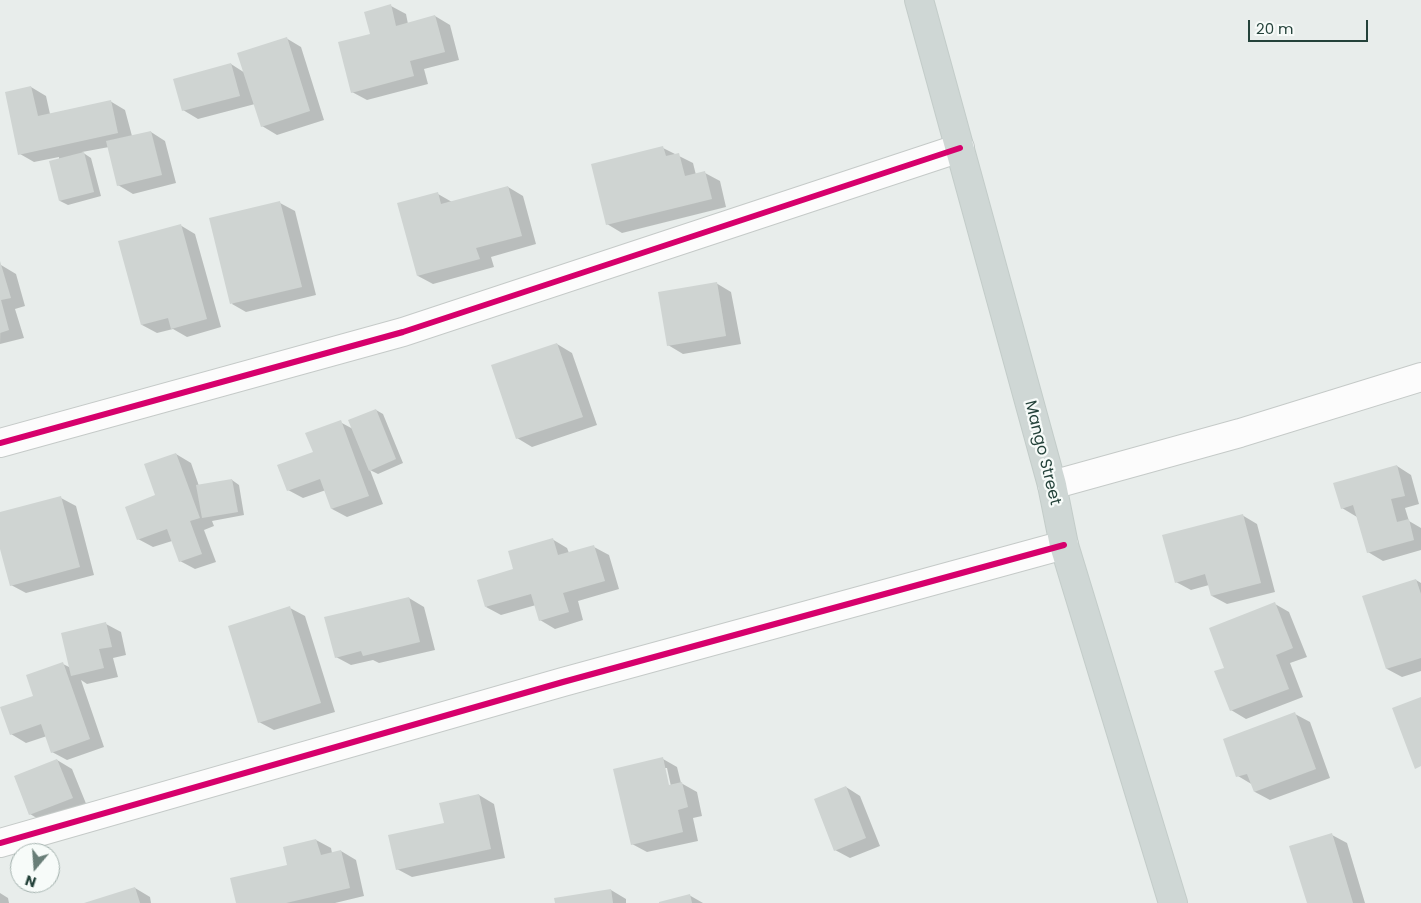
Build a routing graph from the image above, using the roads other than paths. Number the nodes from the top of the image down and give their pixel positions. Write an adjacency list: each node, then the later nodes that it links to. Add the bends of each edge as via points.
1 (919, 0): 2 (main road, Mango Street)
2 (960, 148): 4 (street, via 404,332); 5 (main road, Mango Street)
3 (1421, 377): 5 (street, via 1240,433)
4 (0, 443)
5 (1052, 485): 6 (main road, Mango Street)
6 (1064, 545): 7 (street, via 564,682); 8 (main road, Mango Street)
7 (0, 843)
8 (1173, 903)

